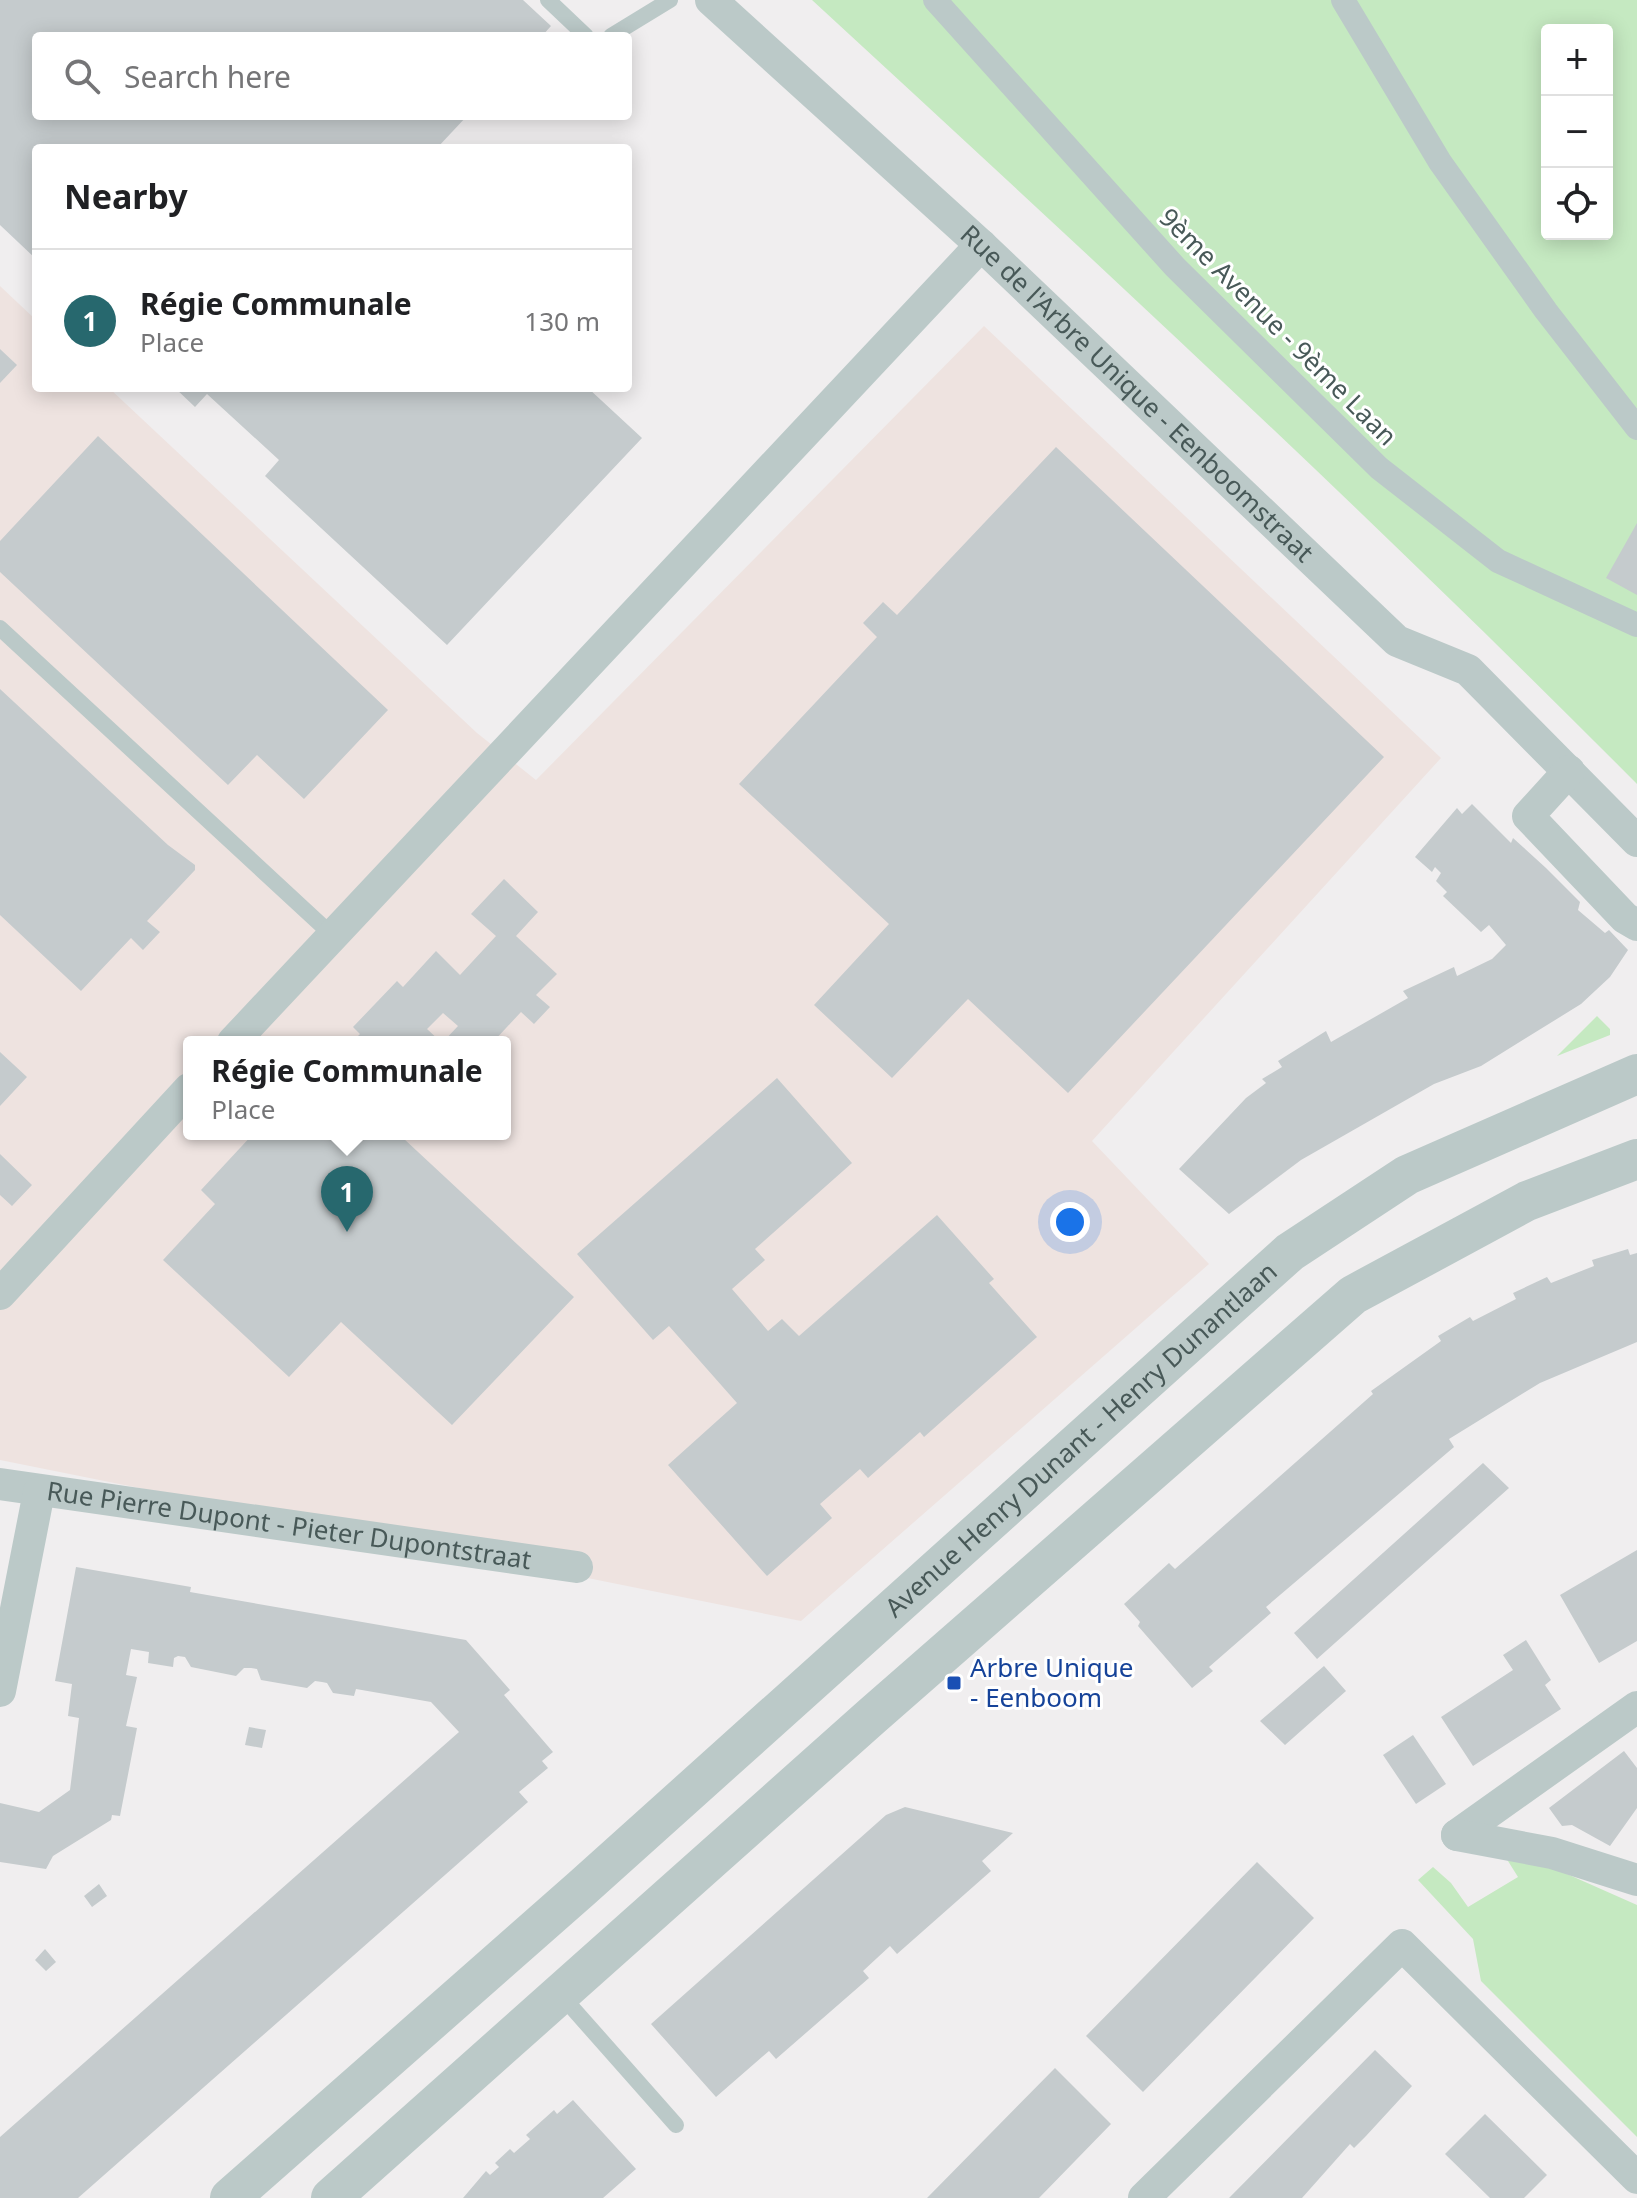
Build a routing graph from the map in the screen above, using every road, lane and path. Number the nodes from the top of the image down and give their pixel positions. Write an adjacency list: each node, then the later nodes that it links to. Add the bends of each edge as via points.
1 (548, 0): 6 (lane)
2 (670, 0): 7 (lane)
3 (711, 0): 8 (street, Rue de l'Arbre Unique - Eenboomstraat)
4 (935, 0): 10 (street, 9ème Avenue - 9ème Laan, via 1175,267 1379,468 1498,561)
5 (1343, 0): 9 (street, via 1440,162)
6 (582, 32)
7 (618, 32)
8 (981, 245): 12 (street, Rue de l'Arbre Unique - Eenboomstraat, via 1397,641 1468,670); 15 (street)
9 (1637, 428)
10 (1637, 625)
11 (0, 628): 15 (lane)
12 (1569, 771): 13 (street, Rue de l'Arbre Unique - Eenboomstraat); 14 (street, via 1528,816)
13 (1637, 841)
14 (1637, 925)
15 (332, 935): 16 (street)
16 (239, 1036)
17 (1637, 1074): 27 (street, Avenue Henry Dunant - Henry Dunantlaan, via 1407,1175 1290,1252)
18 (183, 1096): 20 (street)
19 (1637, 1159): 28 (street, via 1527,1201 1353,1295)
20 (0, 1294)
21 (0, 1484): 22 (street, Rue Pierre Dupont - Pieter Dupontstraat)
22 (39, 1492): 23 (street, Rue Pierre Dupont - Pieter Dupontstraat); 24 (street)
23 (577, 1567)
24 (0, 1691)
25 (1637, 1707): 26 (street, via 1457,1835 1552,1853)
26 (1637, 1880)
27 (582, 1888): 28 (street); 32 (street, Avenue Henry Dunant - Henry Dunantlaan)
28 (627, 1935): 29 (street)
29 (561, 1995): 30 (lane); 33 (street)
30 (676, 2125)
31 (1637, 2178): 34 (street, via 1402,1945)
32 (230, 2198)
33 (331, 2198)
34 (1144, 2198)

